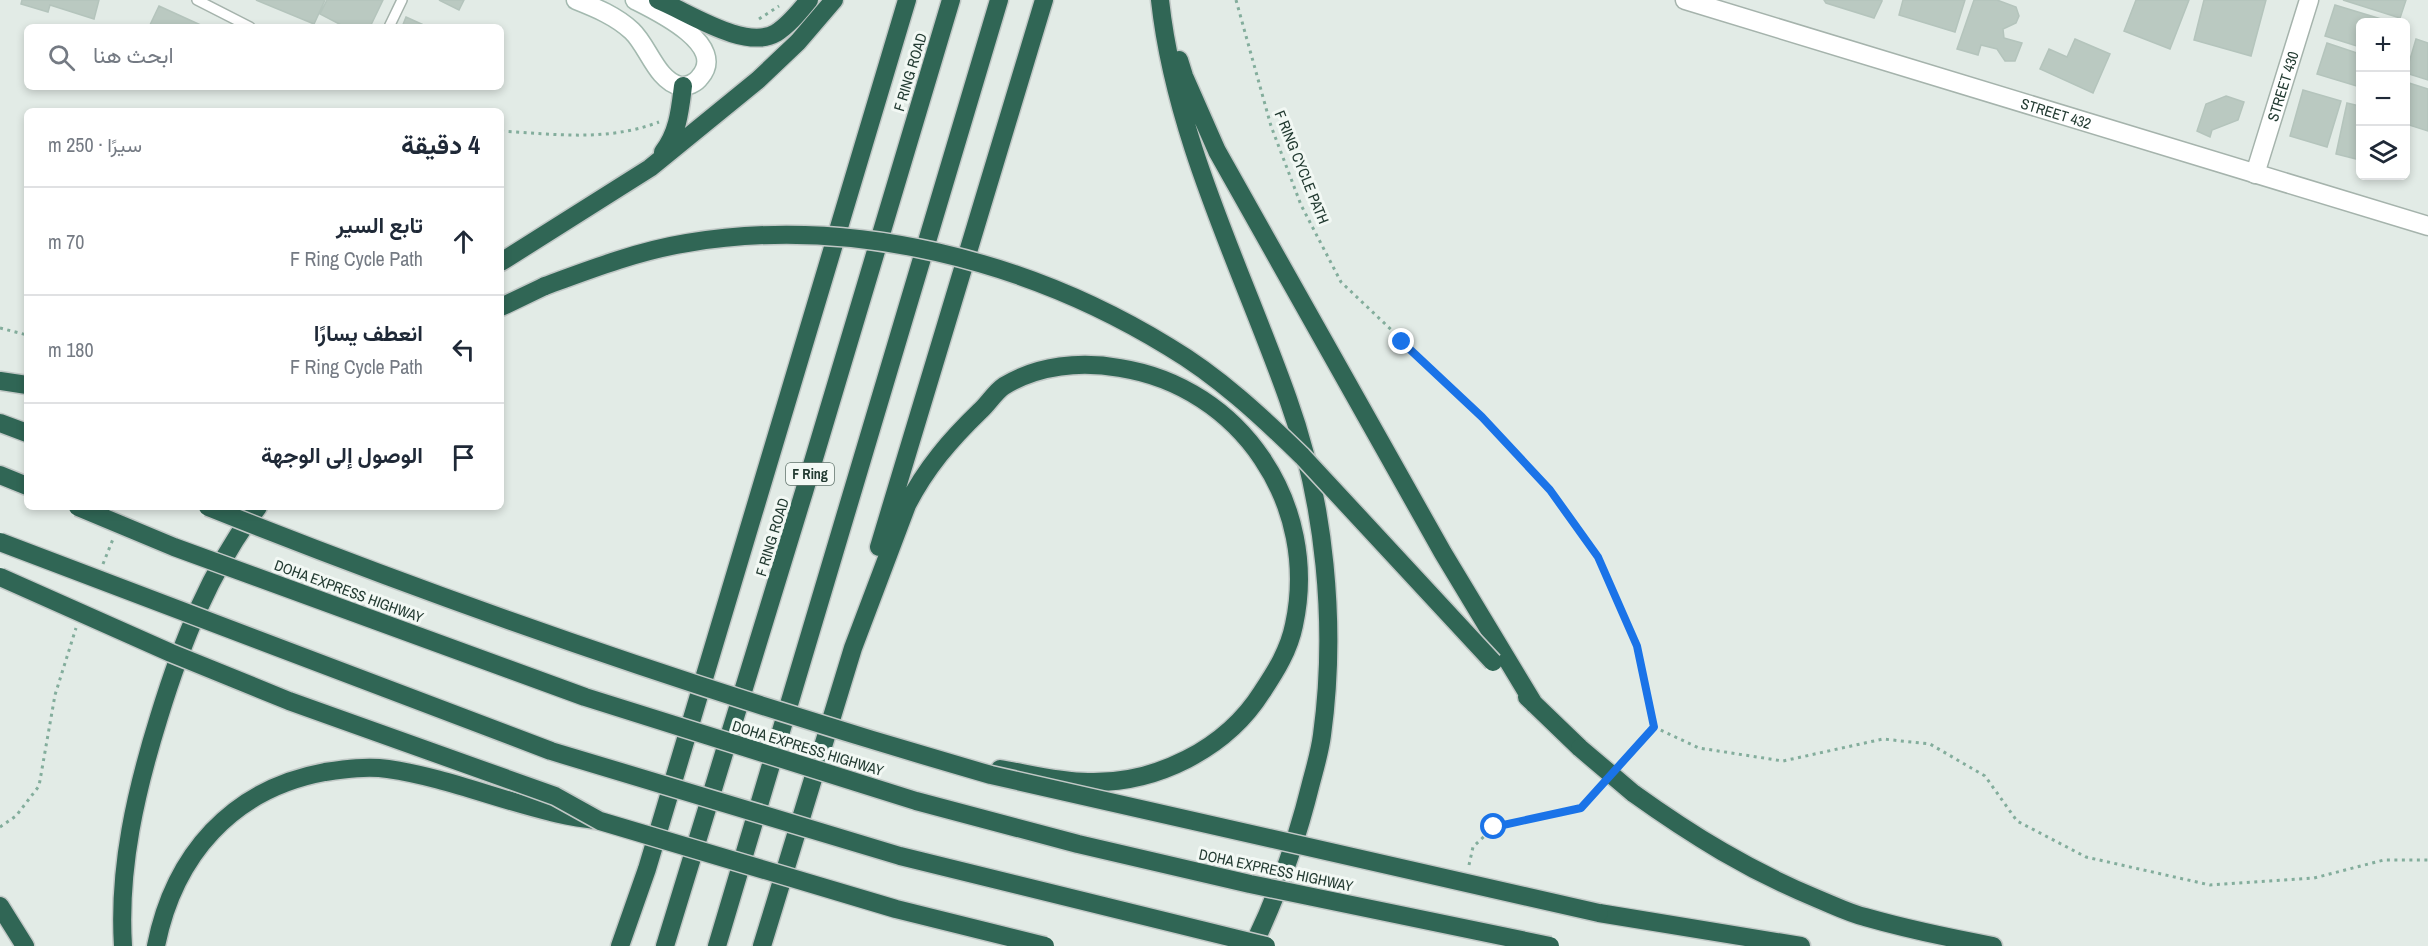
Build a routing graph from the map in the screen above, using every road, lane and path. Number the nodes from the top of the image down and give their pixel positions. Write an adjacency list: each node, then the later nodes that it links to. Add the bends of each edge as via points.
1 (197, 0): 19 (lane)
2 (402, 0): 20 (lane)
3 (576, 0): 22 (street, via 624,24 644,45 663,75)
4 (635, 0): 22 (street, via 677,23 703,48 707,57 701,77)
5 (658, 0): 21 (highway, via 732,35)
6 (784, 0): 18 (path)
7 (809, 0): 21 (highway, via 773,34)
8 (834, 0): 25 (highway, via 758,80)
9 (907, 0): 55 (highway)
10 (951, 0): 63 (highway, F RING ROAD / F Ring)
11 (999, 0): 64 (highway, F Ring)
12 (1044, 0): 46 (highway, via 864,597)
13 (1161, 0): 47 (highway, via 1184,76 1217,151 1437,543); 67 (highway, via 1164,36 1186,122 1289,401 1316,493 1326,589 1328,674 1322,738 1299,831)
14 (1236, 0): 48 (path, F RING CYCLE PATH, via 1271,126 1301,205 1341,282 1482,417 1550,490 1598,557 1637,646)
15 (1685, 0): 26 (street, STREET 432)
16 (2309, 0): 26 (street, STREET 430)
17 (749, 19): 18 (path)
18 (759, 19): 21 (path)
19 (244, 24)
20 (390, 24)
21 (755, 38)
22 (683, 86): 23 (highway)
23 (678, 115): 24 (path, via 636,131 594,137); 25 (highway, via 673,137)
24 (504, 131)
25 (650, 168): 28 (highway)
26 (2255, 174): 27 (street, STREET 432)
27 (2428, 226)
28 (504, 260)
29 (504, 306): 47 (highway, bridge, via 545,286 640,253 687,243 770,234 903,246 1024,277 1078,298 1171,347 1222,384 1302,456)
30 (0, 328): 31 (path)
31 (24, 334)
32 (0, 381): 33 (highway)
33 (24, 385)
34 (0, 423): 35 (highway)
35 (24, 432)
36 (0, 475): 37 (highway)
37 (24, 485)
38 (85, 510): 69 (highway, DOHA EXPRESS HIGHWAY, bridge, via 174,547 585,697 916,801 1181,868)
39 (216, 510): 49 (highway, bridge, via 596,651)
40 (256, 510): 59 (highway, via 234,538 207,588 173,670 141,772 130,825)
41 (117, 529): 43 (path)
42 (0, 542): 68 (highway, bridge, via 551,751 900,856)
43 (99, 572)
44 (0, 577): 52 (highway, bridge, via 289,701 555,796)
45 (77, 625): 53 (path, via 55,695 39,786 16,816)
46 (853, 648): 49 (highway, bridge, via 918,484 960,429 1003,387 1062,366 1108,366 1150,374 1176,384 1220,413 1268,465 1287,504 1299,547 1294,626 1285,654 1256,703 1237,724 1199,753 1171,767 1121,780 1088,782); 65 (highway)
47 (1534, 704): 71 (highway, bridge, via 1633,793 1724,854 1863,917)
48 (1654, 727): 50 (path); 54 (path, via 1699,748 1783,761 1883,738 1930,744 1985,776 2017,821 2086,856 2211,885 2314,878 2384,860)
49 (910, 752): 70 (highway, bridge, via 991,775 1599,913)
50 (1618, 768)
51 (1603, 784): 56 (path, via 1581,808 1494,827 1473,846)
52 (600, 821): 60 (highway, via 550,812 386,769 354,768 304,776 250,799 219,823 177,883); 66 (highway, bridge, via 896,909)
53 (0, 827)
54 (2428, 860)
55 (647, 869): 61 (highway); 62 (highway)
56 (1468, 869)
57 (0, 906): 58 (highway)
58 (25, 946)
59 (123, 946)
60 (156, 946)
61 (615, 946)
62 (620, 946)
63 (664, 946)
64 (717, 946)
65 (762, 946)
66 (1045, 946)
67 (1253, 946)
68 (1266, 946)
69 (1550, 946)
70 (1800, 946)
71 (1994, 946)

